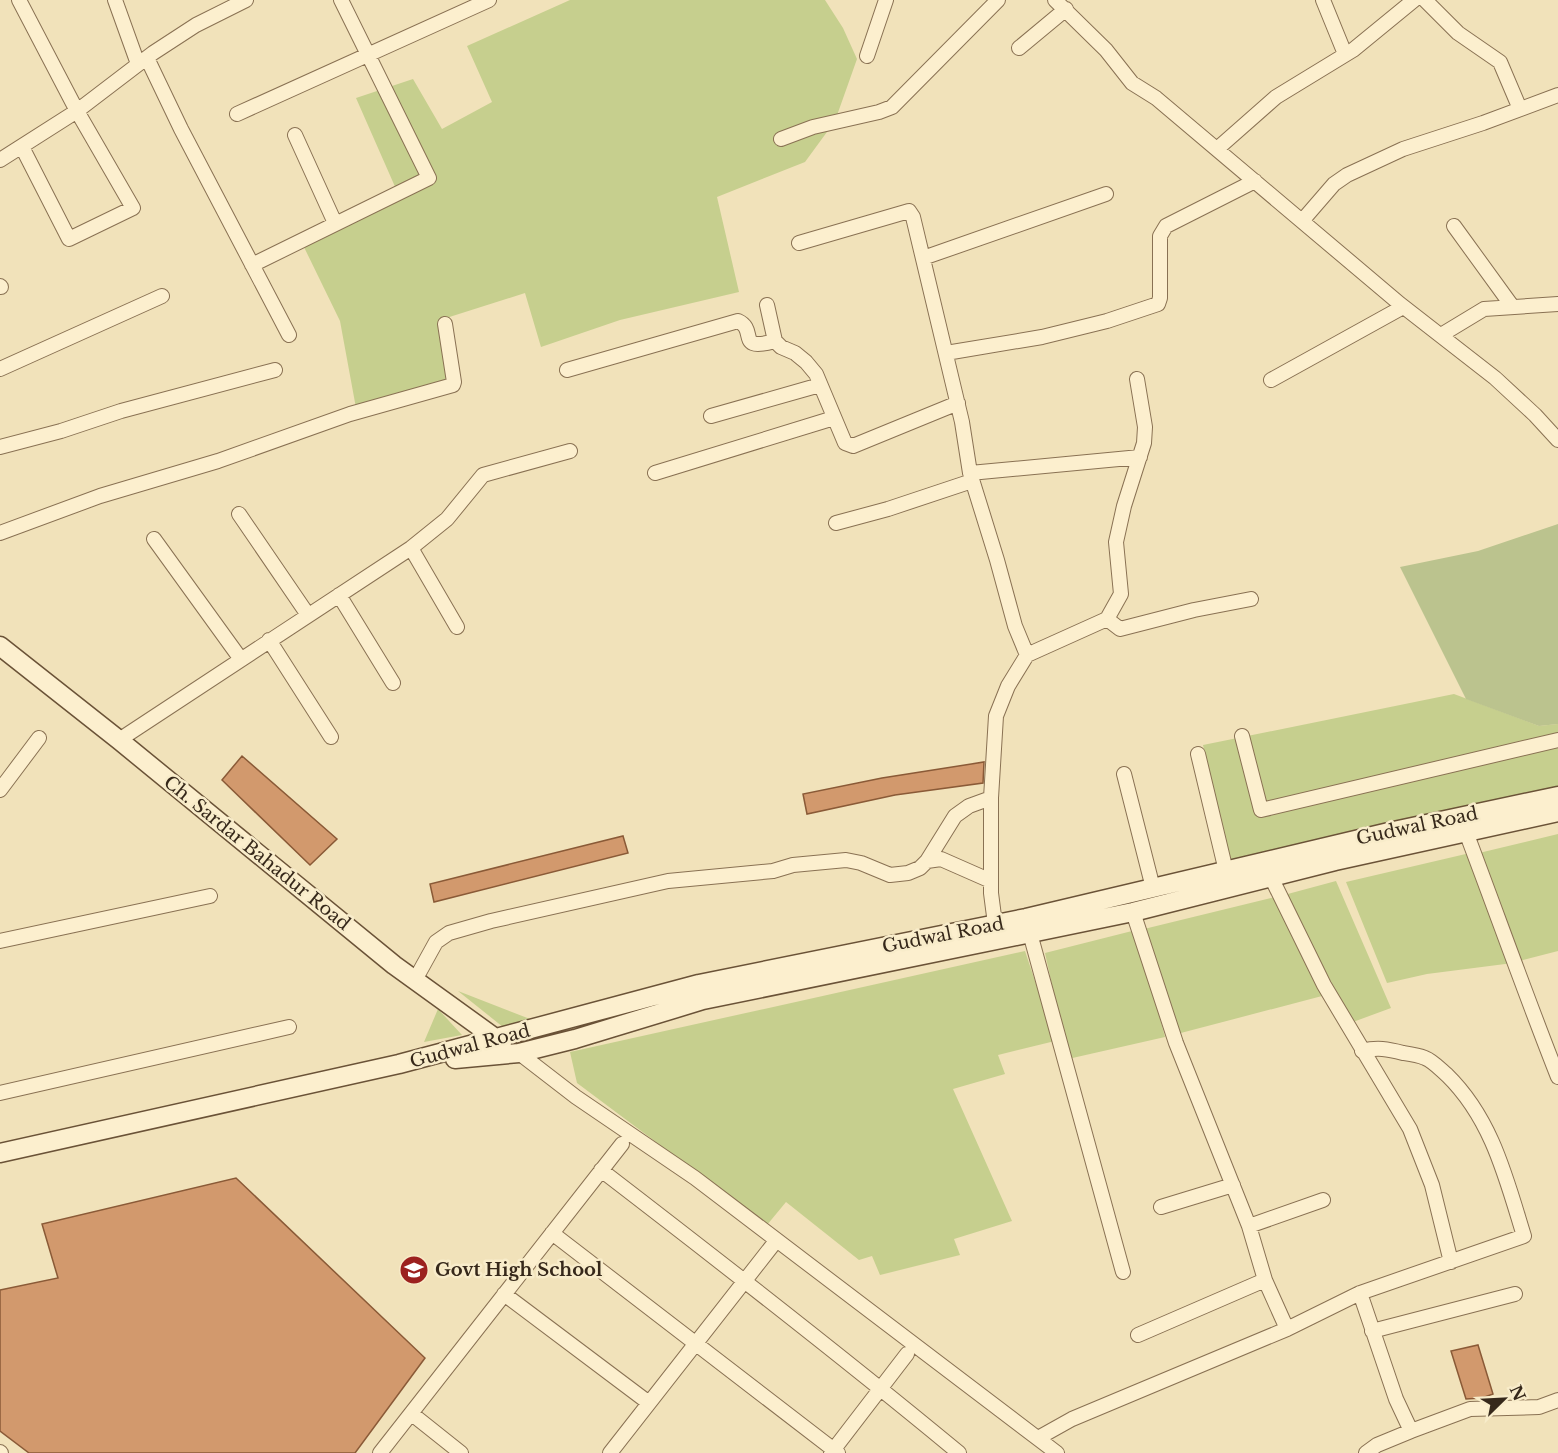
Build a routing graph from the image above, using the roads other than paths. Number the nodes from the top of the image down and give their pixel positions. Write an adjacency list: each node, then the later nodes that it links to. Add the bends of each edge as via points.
1 (19, 0): 20 (street)
2 (115, 0): 17 (street)
3 (246, 0): 17 (street, via 196,25)
4 (341, 0): 14 (street)
5 (489, 0): 14 (street)
6 (886, 0): 16 (street)
7 (998, 0): 23 (street, via 892,107)
8 (1055, 0): 12 (street)
9 (1323, 0): 15 (street)
10 (1414, 0): 15 (street)
11 (1425, 0): 19 (street, via 1458,33 1500,62)
12 (1066, 9): 13 (street); 25 (street, via 1132,83)
13 (1019, 48)
14 (369, 53): 21 (street); 30 (street, via 429,178)
15 (1345, 54): 25 (street, via 1283,91)
16 (867, 56)
17 (142, 61): 20 (street); 34 (street)
18 (1558, 95): 19 (street)
19 (1520, 109): 29 (street, via 1403,149 1347,175)
20 (77, 111): 24 (street); 24 (street, via 133,208 69,239)
21 (237, 114)
22 (295, 135): 30 (street)
23 (781, 139)
24 (22, 147): 26 (street)
25 (1217, 149): 27 (street)
26 (0, 160)
27 (1255, 181): 29 (street); 44 (street, via 1166,226 1160,236 1158,304 1042,337)
28 (1106, 194): 33 (street)
29 (1302, 221): 39 (street)
30 (335, 223): 34 (street)
31 (1454, 226): 38 (street)
32 (799, 243): 33 (street, via 909,211)
33 (923, 258): 44 (street)
34 (252, 265): 41 (street)
35 (162, 296): 45 (street)
36 (1558, 304): 38 (street)
37 (767, 305): 43 (street)
38 (1512, 306): 42 (street, via 1485,309)
39 (1403, 307): 42 (street); 49 (street)
40 (444, 324): 62 (street, via 453,385 350,414)
41 (289, 335)
42 (1441, 335): 54 (street, via 1496,378)
43 (775, 341): 47 (street, via 753,344 745,326 738,321); 50 (street, via 806,362)
44 (946, 353): 51 (street)
45 (0, 369)
46 (275, 370): 55 (street)
47 (567, 370)
48 (1137, 380): 57 (street, via 1145,427)
49 (1271, 380)
50 (820, 385): 52 (street); 53 (street)
51 (958, 403): 53 (street, via 853,446 845,443); 59 (street)
52 (711, 416)
53 (834, 418): 58 (street)
54 (1558, 440)
55 (0, 447)
56 (570, 451): 64 (street, via 483,475 447,519)
57 (1140, 457): 59 (street); 68 (street, via 1116,542 1121,594)
58 (656, 473)
59 (971, 477): 61 (street, via 888,509); 72 (street)
60 (239, 514): 67 (street)
61 (836, 523)
62 (0, 533)
63 (154, 539): 73 (street)
64 (411, 548): 65 (street); 69 (street)
65 (339, 595): 67 (street); 74 (street)
66 (1251, 599): 68 (street, via 1120,629)
67 (308, 615): 70 (street)
68 (1107, 619): 72 (street)
69 (457, 627)
70 (269, 640): 73 (street); 76 (street)
71 (0, 646): 78 (main road, Ch. Sardar Bahadur Road)
72 (1027, 656): 84 (street, via 1008,686 996,716)
73 (240, 658): 78 (street)
74 (393, 683)
75 (1242, 736): 79 (street, via 1262,810)
76 (331, 737)
77 (39, 738): 82 (street)
78 (119, 740): 97 (main road, Ch. Sardar Bahadur Road)
79 (1558, 740)
80 (1198, 754): 88 (street)
81 (1124, 774): 91 (street)
82 (0, 790)
83 (1558, 796): 88 (main road, Gudwal Road)
84 (992, 798): 87 (street, via 955,816); 90 (street)
85 (1558, 812): 86 (main road, Gudwal Road)
86 (1466, 832): 89 (main road, Gudwal Road); 103 (street)
87 (927, 861): 90 (street, via 941,859); 97 (street, via 909,873 890,875 846,860 668,881 491,921 449,933 436,942)
88 (1226, 871): 91 (main road, Gudwal Road)
89 (1271, 877): 93 (main road, Gudwal Road); 100 (street, via 1324,985)
90 (991, 881): 94 (street)
91 (1153, 888): 95 (main road, Gudwal Road)
92 (210, 896): 96 (street)
93 (1133, 912): 95 (main road, Gudwal Road); 108 (street, via 1176,1043)
94 (995, 924): 95 (main road, Gudwal Road); 99 (main road, Gudwal Road, via 699,984)
95 (1028, 926): 101 (main road, Gudwal Road, via 703,1000); 115 (street)
96 (0, 940)
97 (415, 980): 99 (main road, Ch. Sardar Bahadur Road)
98 (288, 1027): 104 (street)
99 (497, 1040): 101 (main road, Ch. Sardar Bahadur Road); 102 (main road, Gudwal Road)
100 (1362, 1051): 114 (street, via 1410,1130 1432,1185); 114 (street, via 1384,1048 1426,1058 1462,1091 1491,1139 1524,1236)
101 (519, 1053): 102 (main road, Gudwal Road); 131 (street, via 695,1178)
102 (399, 1064): 106 (main road)
103 (1558, 1077)
104 (0, 1093)
105 (622, 1144): 107 (street)
106 (0, 1153)
107 (601, 1170): 112 (street); 116 (street)
108 (1233, 1185): 110 (street); 111 (street)
109 (1323, 1200): 111 (street)
110 (1161, 1207)
111 (1249, 1226): 117 (street)
112 (552, 1233): 119 (street); 124 (street)
113 (772, 1246): 116 (street)
114 (1451, 1263): 118 (street)
115 (1123, 1272)
116 (744, 1279): 124 (street); 126 (street)
117 (1265, 1280): 121 (street); 123 (street)
118 (1360, 1293): 121 (street); 122 (street)
119 (504, 1294): 128 (street); 129 (street)
120 (1515, 1294): 122 (street)
121 (1287, 1329): 131 (street, via 1072,1419)
122 (1372, 1331): 130 (street)
123 (1138, 1335)
124 (694, 1344): 128 (street); 133 (street)
125 (907, 1354): 126 (street)
126 (881, 1388): 133 (street); 137 (street)
127 (1558, 1400): 130 (street, via 1539,1407 1470,1409)
128 (649, 1403): 136 (street)
129 (412, 1414): 134 (street); 135 (street)
130 (1412, 1431): 132 (street)
131 (1038, 1438): 138 (street)
132 (1375, 1450)
133 (834, 1452)
134 (380, 1453)
135 (461, 1453)
136 (610, 1453)
137 (959, 1453)
138 (1057, 1453)

